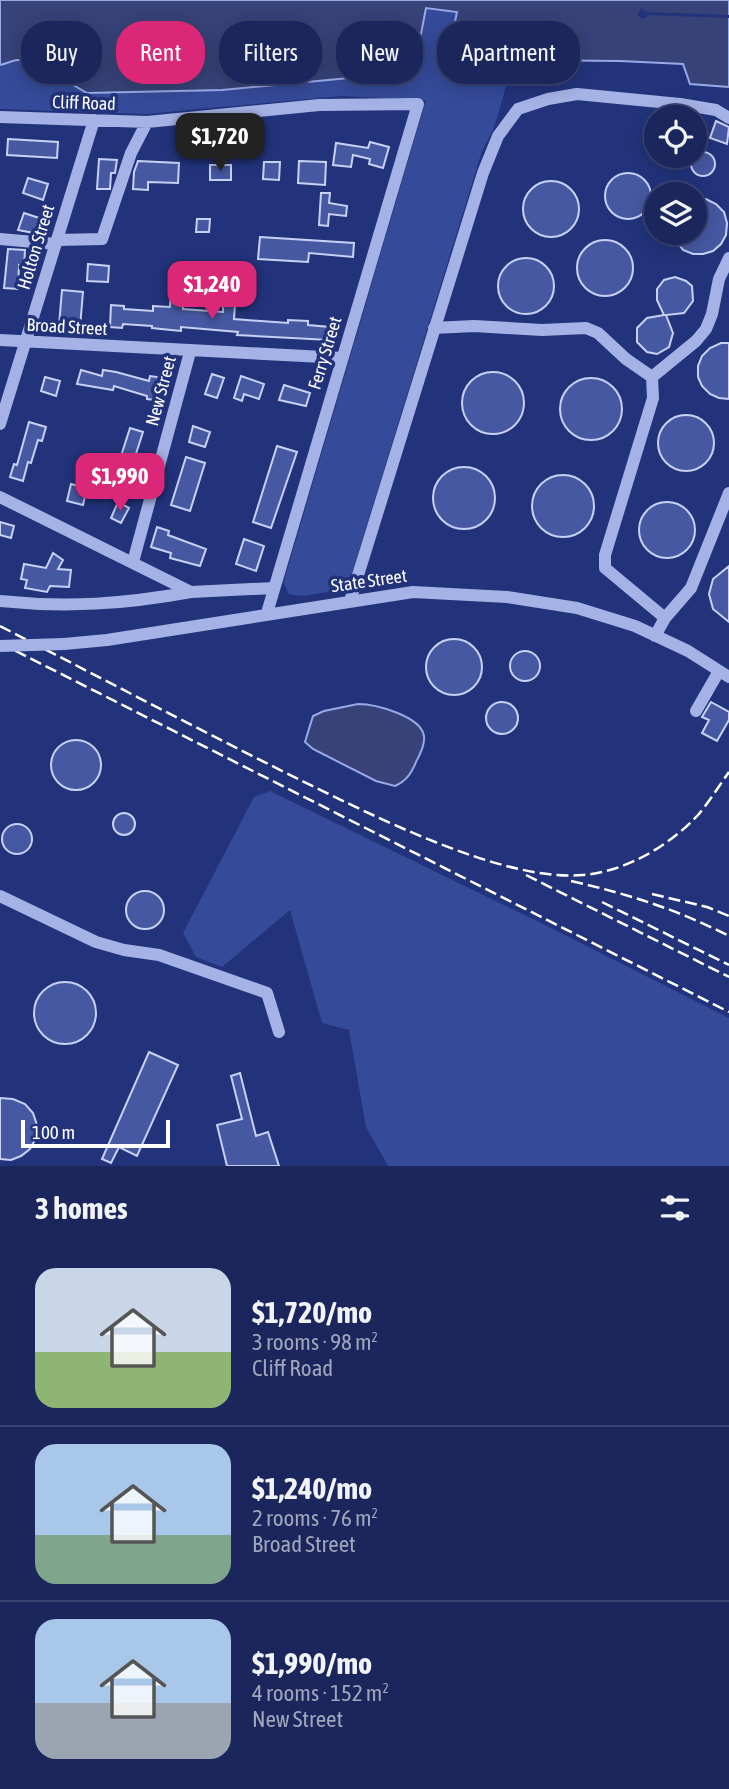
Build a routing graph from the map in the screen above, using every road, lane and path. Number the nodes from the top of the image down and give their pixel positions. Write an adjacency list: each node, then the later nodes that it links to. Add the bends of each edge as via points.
1 (418, 104): 5 (street, Cliff Road, via 319,105); 13 (street, Ferry Street)
2 (0, 117): 4 (street, Cliff Road)
3 (729, 118): 9 (street, via 716,110 680,104 577,94 518,109 498,136 483,173)
4 (94, 120): 5 (street, Cliff Road); 7 (street, Holton Street)
5 (147, 122): 7 (street, via 131,153 102,239)
6 (0, 239): 7 (street)
7 (56, 242): 11 (street, Holton Street)
8 (729, 258): 14 (street, via 706,329)
9 (434, 328): 14 (street, via 586,328); 22 (street)
10 (0, 340): 11 (street, Broad Street)
11 (26, 342): 12 (street, Broad Street); 15 (street, Holton Street)
12 (190, 352): 13 (street, Broad Street); 18 (street, New Street)
13 (341, 358): 19 (street, Ferry Street)
14 (652, 377): 24 (street, via 653,398 605,555 605,568)
15 (0, 424)
16 (729, 494): 24 (street, via 691,588)
17 (0, 497): 18 (street)
18 (133, 562): 20 (street)
19 (274, 588): 20 (street); 23 (street, Ferry Street)
20 (191, 592): 21 (street, via 101,605)
21 (0, 601)
22 (349, 601): 23 (street, State Street); 25 (street, State Street, via 413,592 507,597 577,608)
23 (267, 613): 26 (street, State Street, bridge, via 107,640)
24 (665, 618): 25 (street)
25 (655, 636): 27 (street, State Street)
26 (0, 646)
27 (724, 674): 28 (street)
28 (696, 711)
29 (0, 896): 30 (street, via 96,942 159,955 267,993)
30 (279, 1032)

